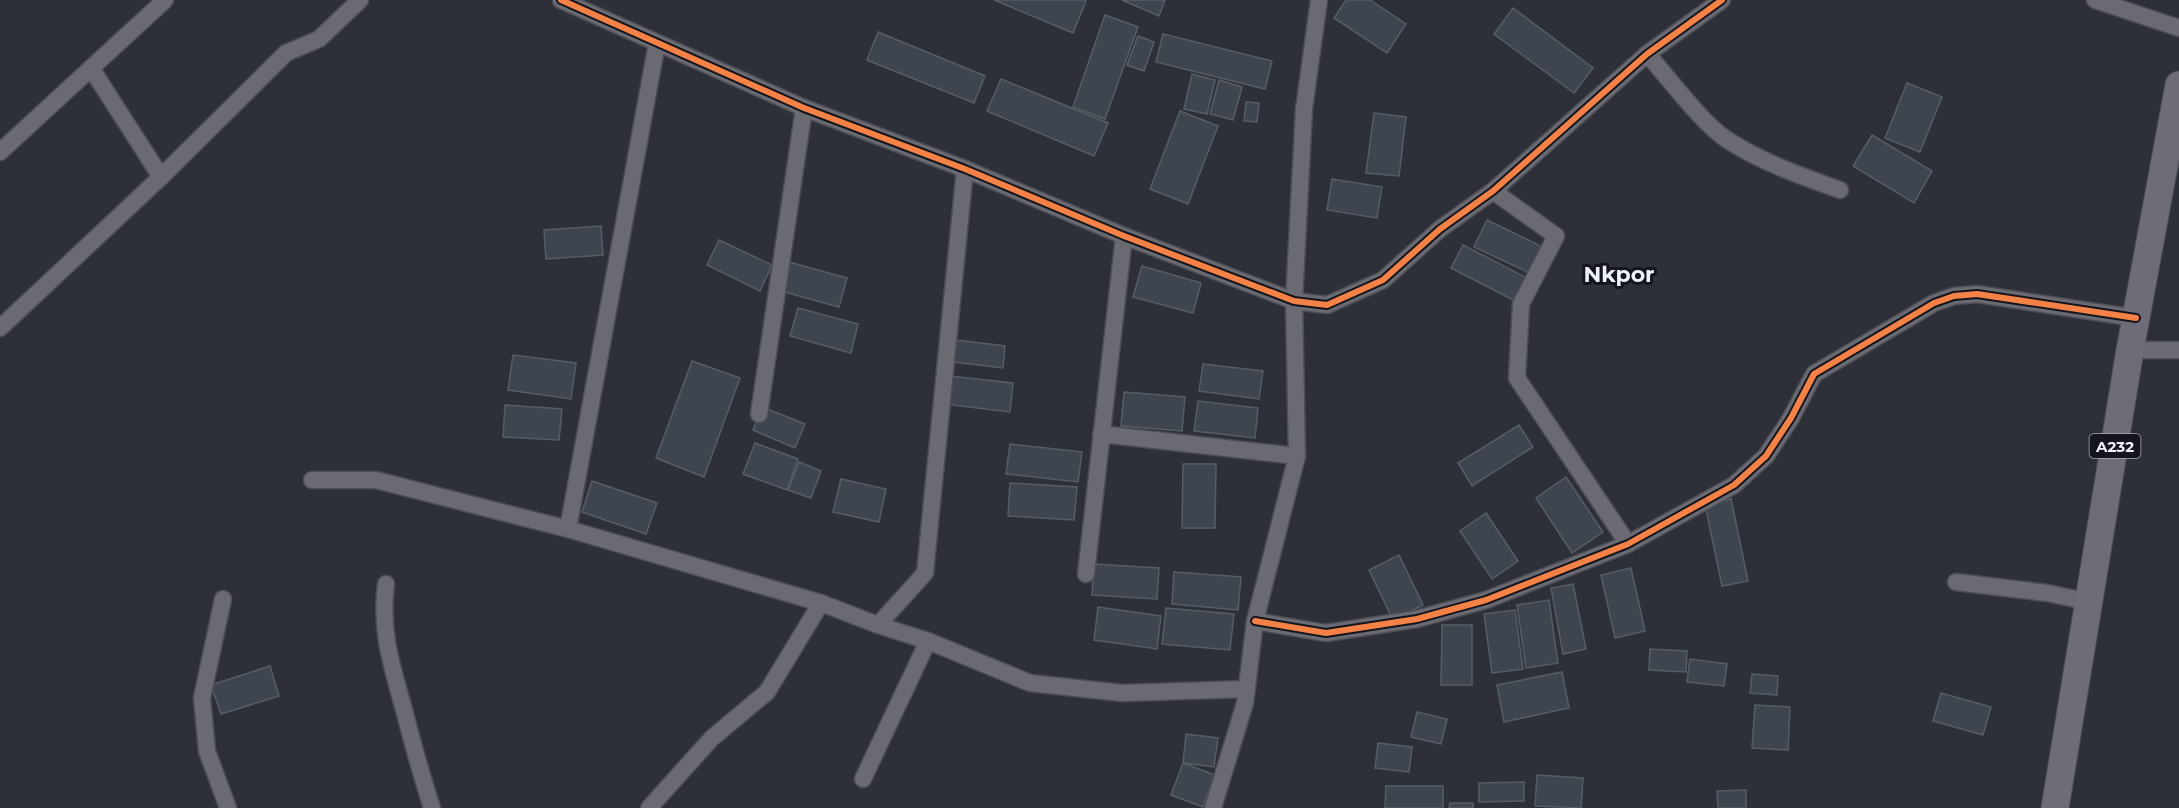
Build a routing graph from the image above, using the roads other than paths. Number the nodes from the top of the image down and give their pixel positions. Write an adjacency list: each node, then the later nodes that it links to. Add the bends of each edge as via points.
1 (165, 0): 10 (street)
2 (360, 0): 15 (street, via 319,39 286,53)
3 (561, 0): 8 (street)
4 (1319, 0): 19 (street, via 1304,109)
5 (1722, 0): 9 (street)
6 (2095, 0): 7 (street)
7 (2179, 28)
8 (657, 43): 12 (street); 28 (street)
9 (1647, 54): 16 (street, via 1725,138 1776,167); 17 (street)
10 (91, 68): 13 (street); 15 (street)
11 (2179, 85): 20 (main road, A232)
12 (804, 108): 14 (street); 24 (street)
13 (0, 152)
14 (965, 169): 18 (street); 37 (street, via 925,573)
15 (162, 177): 21 (street)
16 (1840, 190)
17 (1493, 191): 19 (street, via 1440,229 1383,280 1327,305); 29 (street, via 1556,236 1521,304 1517,378)
18 (1124, 236): 19 (street); 25 (street)
19 (1294, 301): 26 (street)
20 (2136, 318): 22 (main road, A232); 29 (street, via 1977,294 1934,303 1814,374 1766,456 1734,485)
21 (0, 328)
22 (2130, 350): 23 (street); 34 (main road, A232)
23 (2179, 350)
24 (759, 414)
25 (1101, 434): 26 (street); 30 (street)
26 (1297, 456): 36 (street)
27 (312, 480): 28 (street, via 376,480)
28 (568, 529): 35 (street)
29 (1628, 544): 36 (street, via 1486,600 1417,619 1326,633)
30 (1086, 574)
31 (1956, 582): 34 (street)
32 (386, 584): 42 (street, via 385,640)
33 (223, 599): 41 (street, via 202,698 207,751)
34 (2090, 602): 45 (main road, A232)
35 (821, 603): 37 (street); 43 (street, via 767,692 712,738)
36 (1255, 621): 39 (street)
37 (878, 625): 38 (street)
38 (928, 641): 39 (street, via 1030,683 1122,693); 40 (street)
39 (1247, 689): 44 (street)
40 (863, 779)
41 (228, 808)
42 (432, 808)
43 (649, 808)
44 (1213, 808)
45 (2055, 808)

